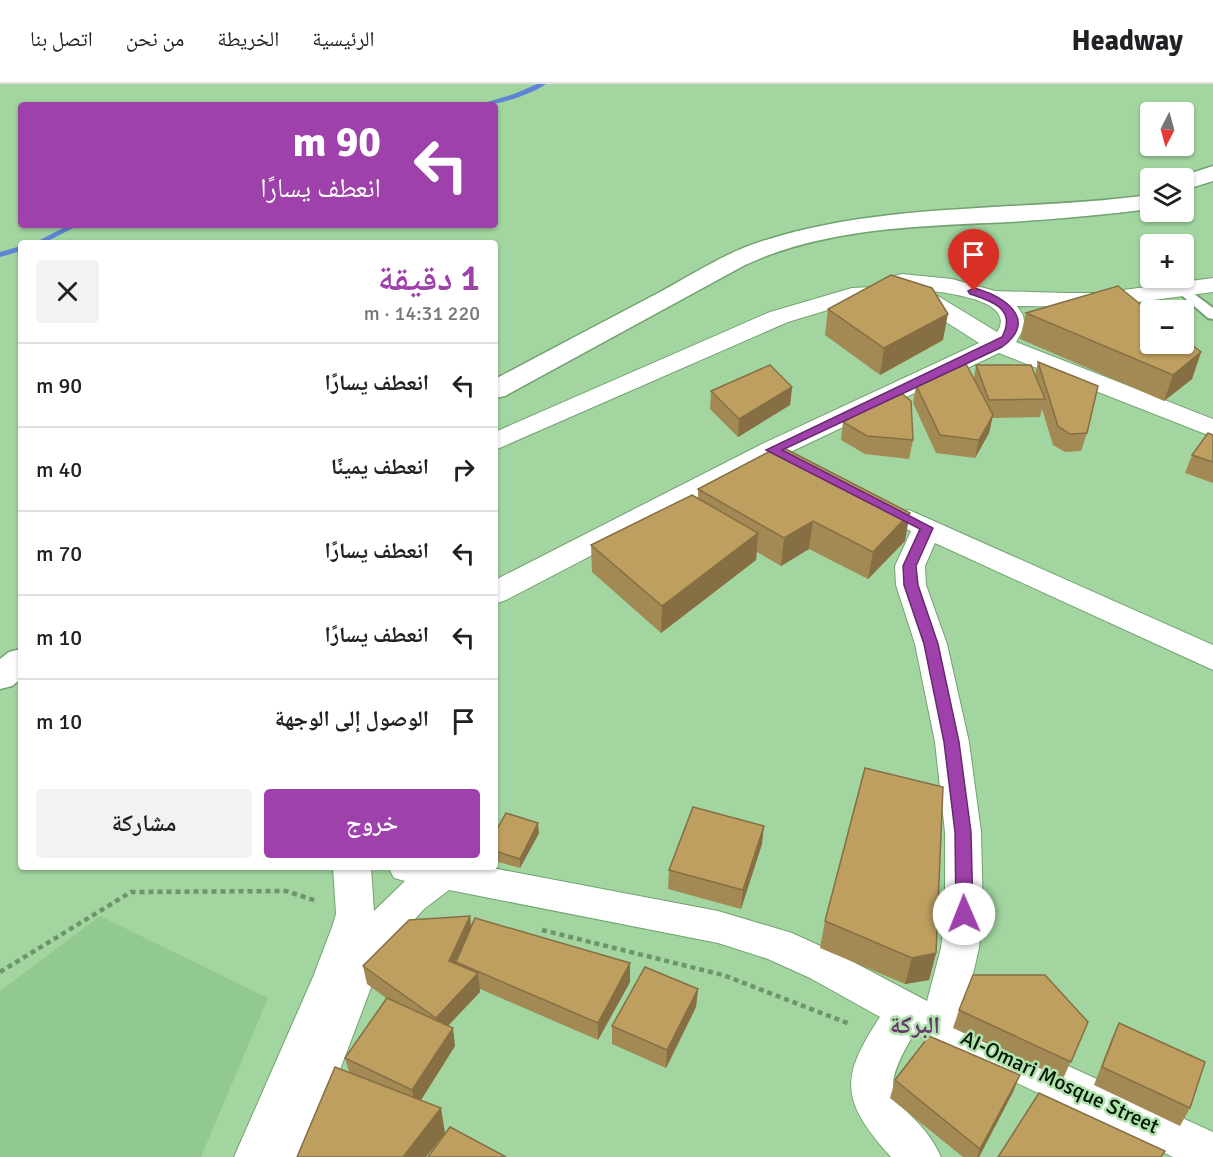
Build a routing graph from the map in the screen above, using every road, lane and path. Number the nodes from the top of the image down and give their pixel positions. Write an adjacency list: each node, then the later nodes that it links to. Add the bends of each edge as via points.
1 (1213, 173): 2 (main road)
2 (1194, 180)
3 (1213, 188): 5 (main road)
4 (1140, 192): 14 (main road, via 880,212 779,228 687,266)
5 (1194, 193)
6 (1140, 203): 15 (main road, via 1041,214 889,222 775,244)
7 (1213, 285): 9 (street)
8 (921, 289): 10 (street); 13 (street, via 944,309); 16 (street, via 887,280 822,292 770,308); 18 (street, via 852,296 779,317)
9 (1182, 290): 11 (street); 12 (lane)
10 (993, 298): 11 (street); 13 (street, via 1006,307 1014,325)
11 (1101, 300): 13 (street)
12 (1213, 315)
13 (1022, 331): 17 (street); 19 (street)
14 (498, 367)
15 (498, 388)
16 (498, 428)
17 (1213, 429)
18 (498, 441)
19 (772, 450): 20 (street); 23 (street)
20 (803, 466)
21 (886, 507): 22 (street)
22 (927, 528): 24 (street); 32 (street, via 910,566 911,585 931,644 950,731 963,832 964,914 960,948)
23 (498, 591)
24 (1213, 658)
25 (18, 663): 26 (main road)
26 (0, 677)
27 (352, 870): 29 (street)
28 (425, 870): 32 (street, AI-Omari Mosque Street, via 718,927 778,945 825,966); 35 (street, via 411,898 382,928 358,971)
29 (355, 914): 31 (path, via 286,891 131,892); 34 (street, via 333,977)
30 (531, 928): 32 (path)
31 (0, 972)
32 (912, 1026): 33 (street, AI-Omari Mosque Street); 36 (street, via 876,1060 870,1079 871,1097 883,1118)
33 (1213, 1154)
34 (256, 1157)
35 (285, 1157)
36 (920, 1157)

